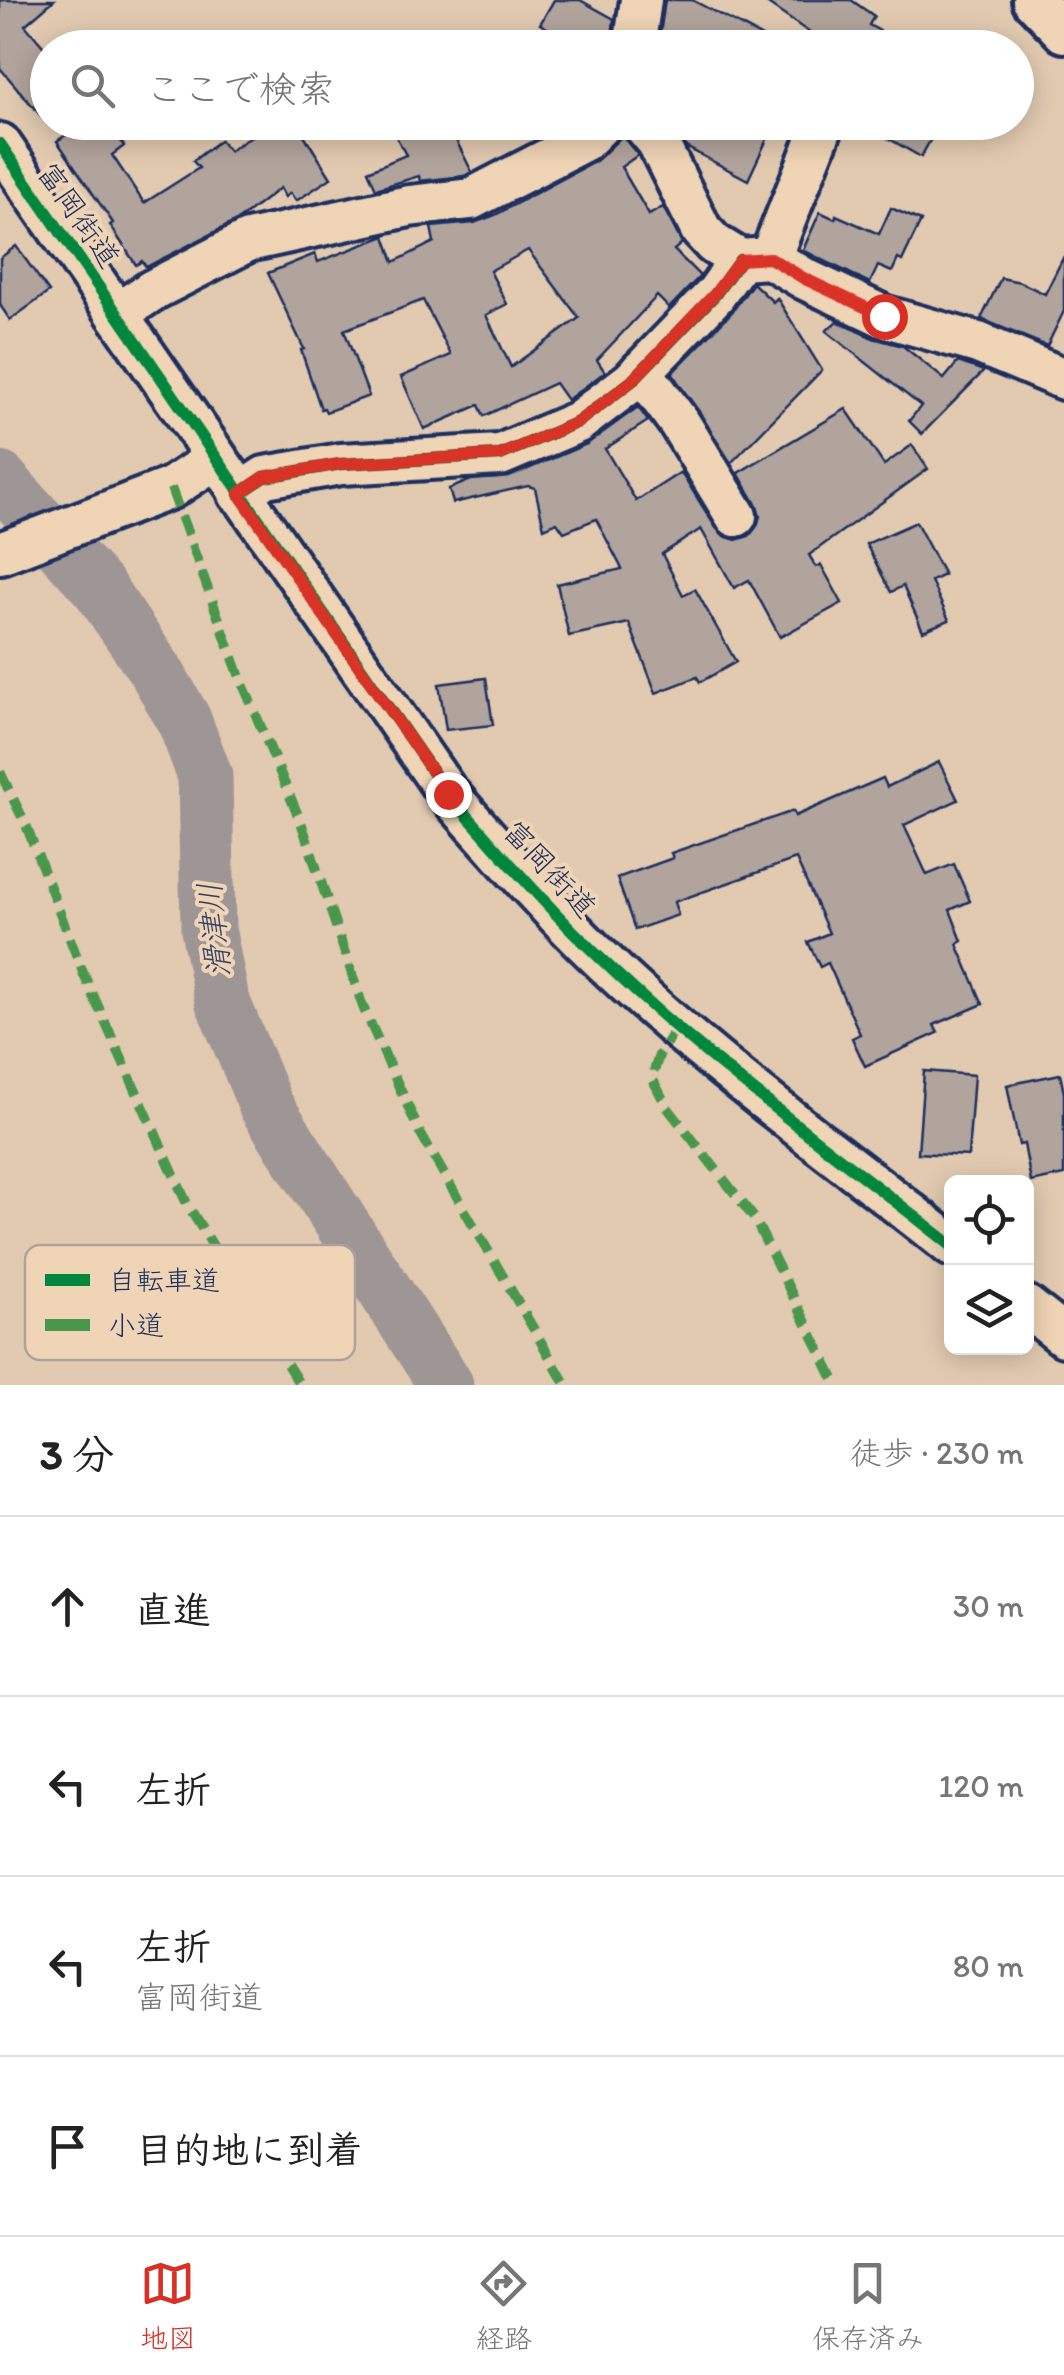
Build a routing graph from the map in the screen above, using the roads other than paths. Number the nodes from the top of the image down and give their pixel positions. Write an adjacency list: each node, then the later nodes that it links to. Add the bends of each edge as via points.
1 (642, 0): 3 (street)
2 (1033, 0): 4 (street)
3 (637, 30)
4 (1064, 32)
5 (585, 140): 10 (street, via 471,198 248,241)
6 (656, 140): 9 (street, via 701,230 714,244)
7 (815, 140): 9 (street)
8 (0, 144): 10 (street, 富岡街道)
9 (755, 259): 11 (street); 12 (street, via 884,316 978,343)
10 (117, 314): 13 (street, 富岡街道)
11 (641, 371): 14 (street, via 578,422 500,455 340,464 264,477); 15 (street)
12 (1064, 380)
13 (215, 459): 14 (street, 富岡街道); 16 (street, via 164,490)
14 (239, 494): 17 (street, 富岡街道, via 448,794 529,886 676,1026)
15 (736, 516)
16 (0, 553)
17 (944, 1240)
18 (1034, 1312): 19 (street)
19 (1064, 1336)

